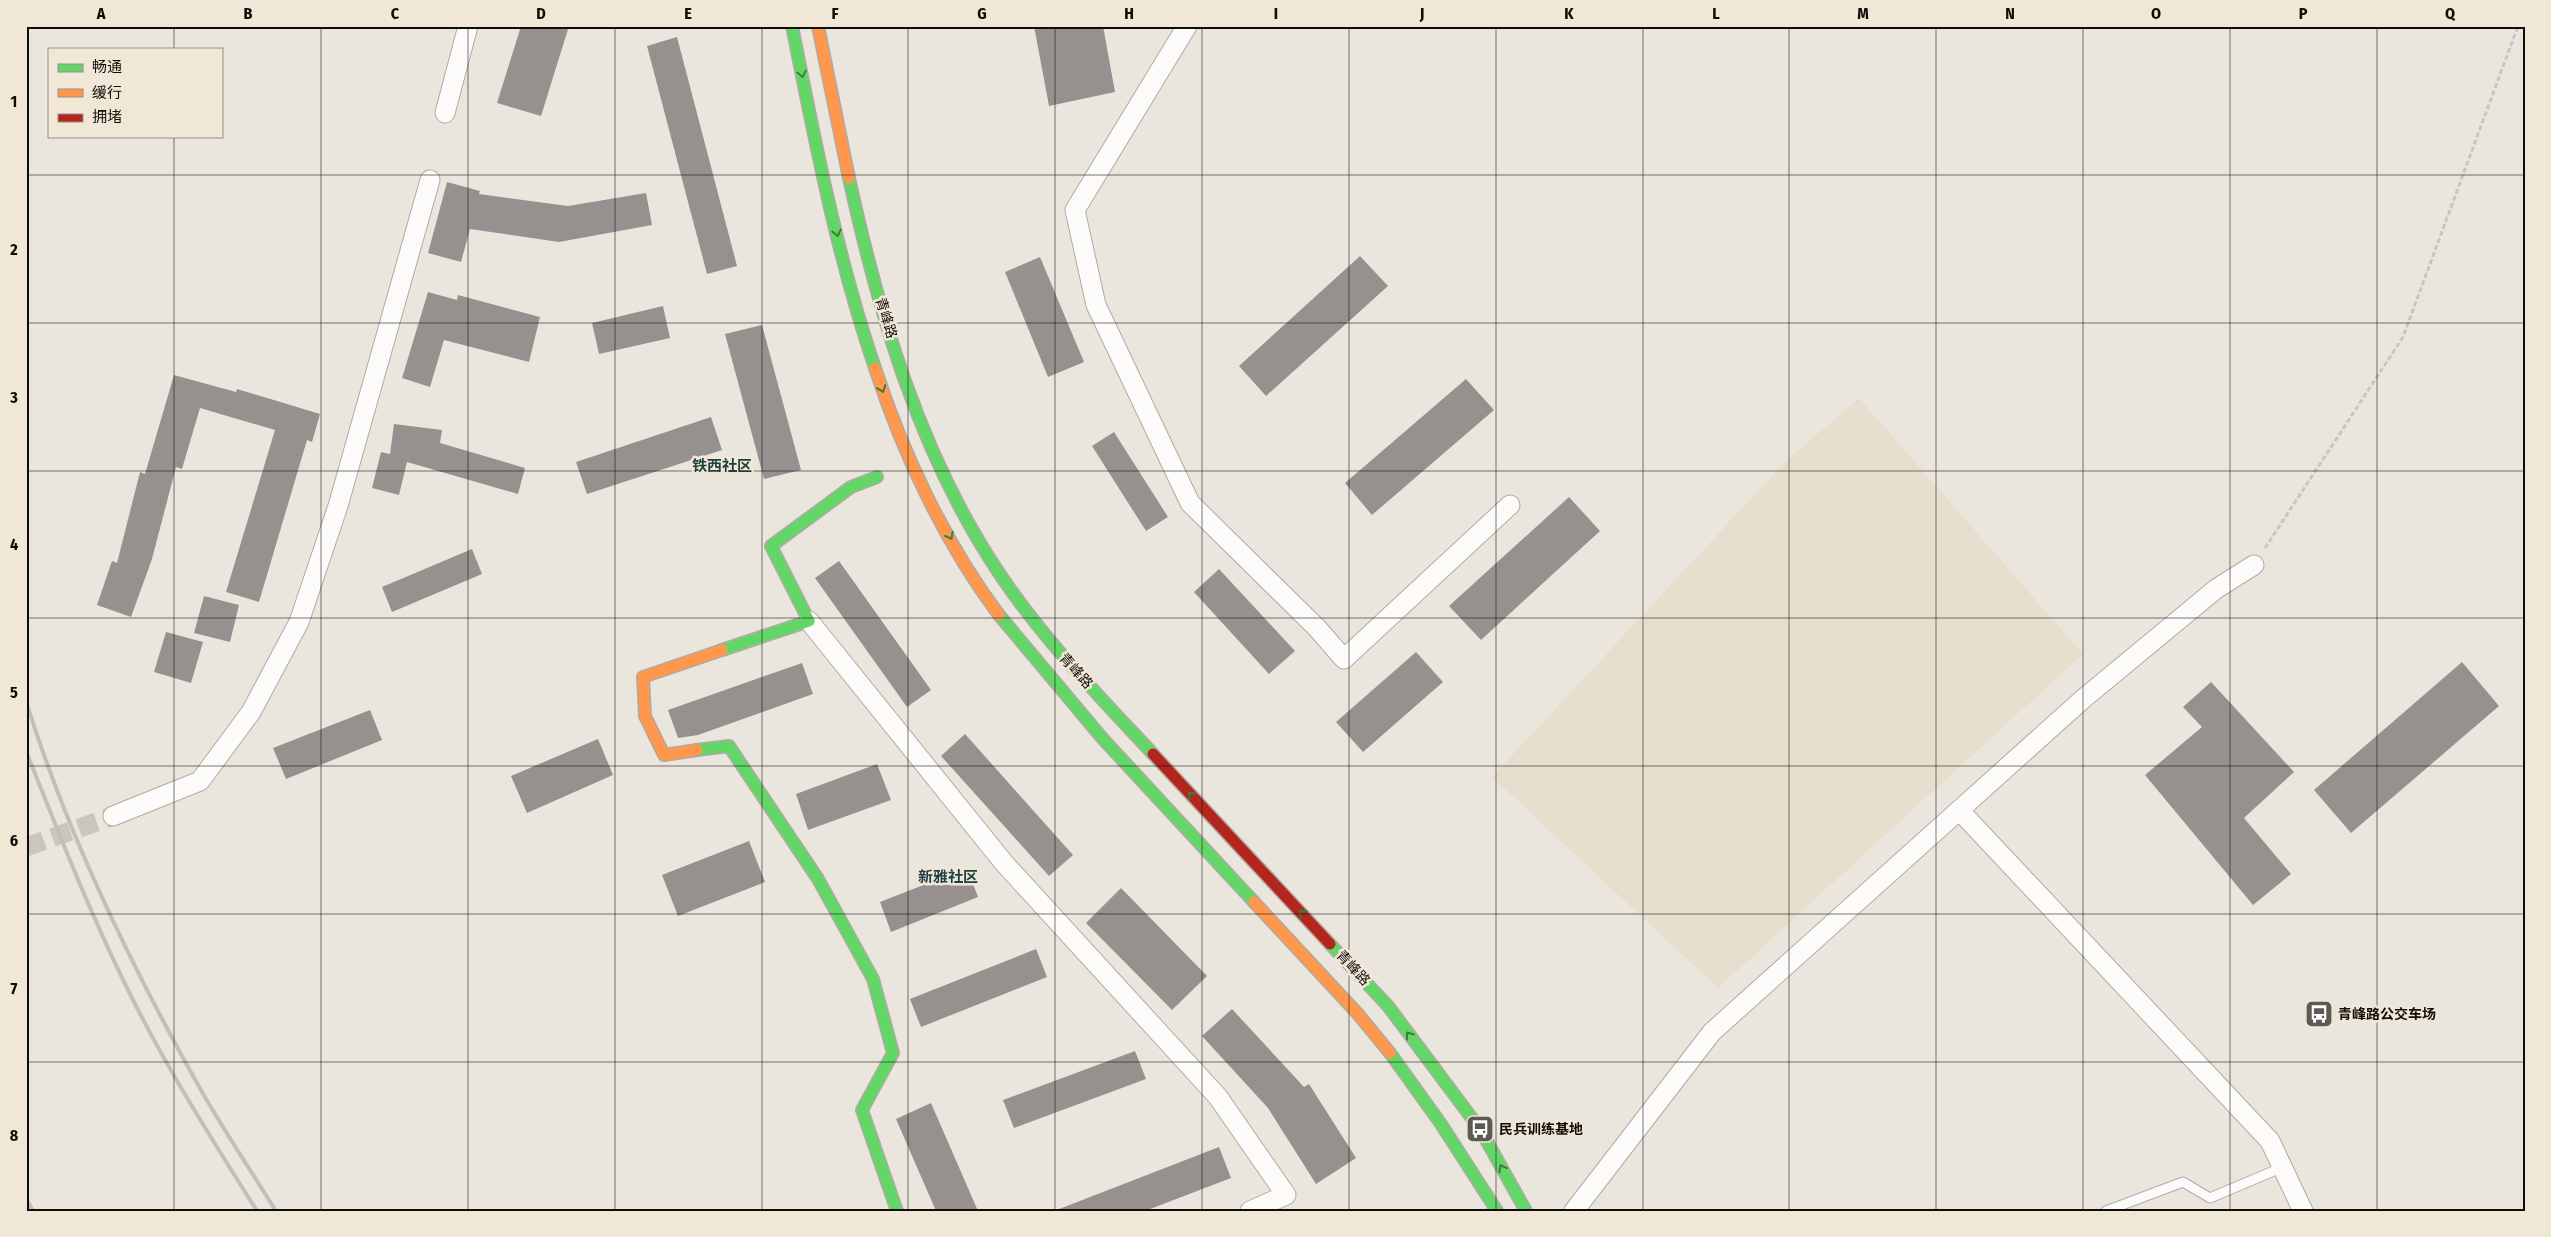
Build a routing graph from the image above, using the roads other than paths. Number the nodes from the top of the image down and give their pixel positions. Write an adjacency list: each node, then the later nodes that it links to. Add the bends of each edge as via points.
1 (468, 26): 5 (street)
2 (792, 26): 16 (main road, 青峰路, one-way to 16, via 849,288 865,342 911,456 977,583 1016,637 1107,745 1339,991 1432,1109)
3 (818, 26): 17 (main road, 青峰路, one-way to 3, via 1480,1129 1388,1006 1061,655 1019,602 982,545 935,453 902,371 876,287)
4 (1187, 26): 8 (street, via 1075,210 1096,305 1190,503 1317,628 1344,659)
5 (445, 113)
6 (430, 180): 12 (street, via 338,506 299,622 251,712 200,781)
7 (877, 477): 10 (main road, via 851,487 771,546)
8 (1510, 505)
9 (2254, 566): 11 (street, via 2216,589 2083,699)
10 (809, 621): 14 (main road, via 643,677 645,716 664,755 729,746 818,879 873,978 893,1053 862,1110); 15 (street, via 1004,863 1218,1097 1286,1196)
11 (1959, 810): 13 (street, via 2270,1141); 18 (street, via 1712,1032)
12 (113, 816)
13 (2283, 1167): 19 (lane, via 2210,1198 2183,1182); 20 (street)
14 (897, 1211)
15 (1250, 1211)
16 (1497, 1211)
17 (1526, 1211)
18 (1574, 1211)
19 (2106, 1211)
20 (2303, 1211)

